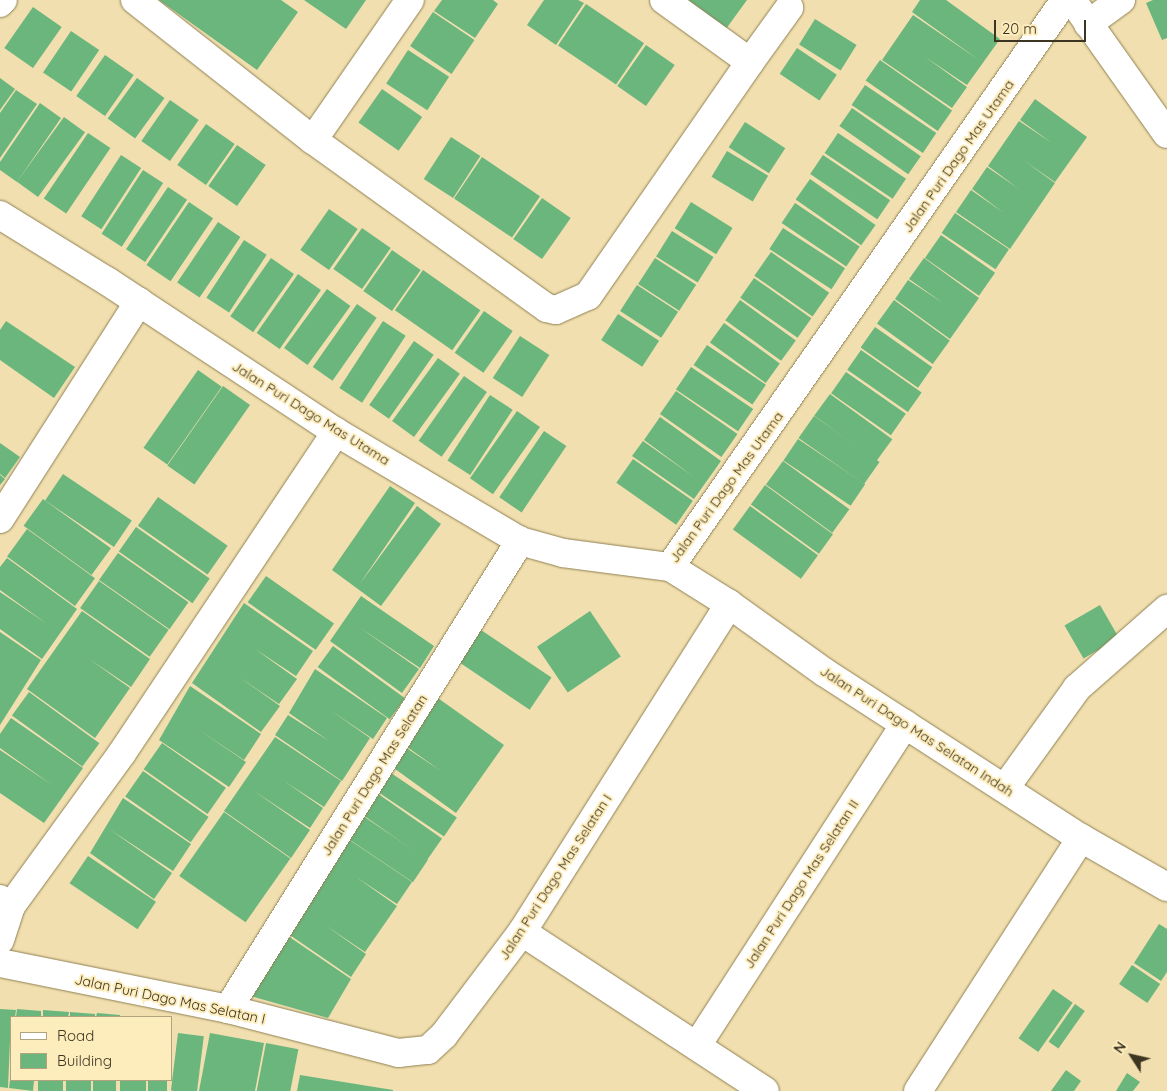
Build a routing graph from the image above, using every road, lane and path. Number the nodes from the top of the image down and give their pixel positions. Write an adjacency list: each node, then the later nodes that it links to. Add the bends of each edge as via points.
1 (3, 0): 8 (street)
2 (135, 0): 13 (street)
3 (410, 0): 13 (street)
4 (664, 0): 11 (street)
5 (1065, 0): 19 (street, Jalan Puri Dago Mas Utama)
6 (1072, 0): 10 (street)
7 (1121, 0): 10 (street)
8 (0, 3)
9 (789, 8): 11 (street)
10 (1088, 24): 12 (street)
11 (750, 62): 13 (street, via 588,296 564,309 547,308)
12 (1167, 134)
13 (313, 140)
14 (0, 215): 15 (street, Jalan Puri Dago Mas Utama)
15 (139, 302): 16 (street, Jalan Puri Dago Mas Utama); 17 (street)
16 (336, 432): 18 (street, Jalan Puri Dago Mas Utama); 26 (street, via 122,753)
17 (0, 519)
18 (520, 541): 19 (street, Jalan Puri Dago Mas Utama, via 563,553); 30 (street, Jalan Puri Dago Mas Selatan)
19 (670, 567): 20 (street, Jalan Puri Dago Mas Selatan Indah)
20 (729, 604): 22 (street, Jalan Puri Dago Mas Selatan Indah); 27 (street, Jalan Puri Dago Mas Selatan I)
21 (1167, 609): 23 (street, via 1077,688)
22 (905, 724): 23 (street, Jalan Puri Dago Mas Selatan Indah); 31 (street, Jalan Puri Dago Mas Selatan II)
23 (1005, 788): 24 (street, Jalan Puri Dago Mas Selatan Indah)
24 (1080, 838): 25 (street, Jalan Puri Dago Mas Selatan Indah); 33 (street)
25 (1167, 887)
26 (6, 902): 28 (street)
27 (522, 932): 30 (street, Jalan Puri Dago Mas Selatan I, via 444,1035 428,1050 414,1054 398,1053); 31 (street)
28 (0, 940)
29 (0, 963): 30 (street, Jalan Puri Dago Mas Selatan I)
30 (228, 1009)
31 (698, 1044): 32 (street)
32 (765, 1091)
33 (918, 1091)

